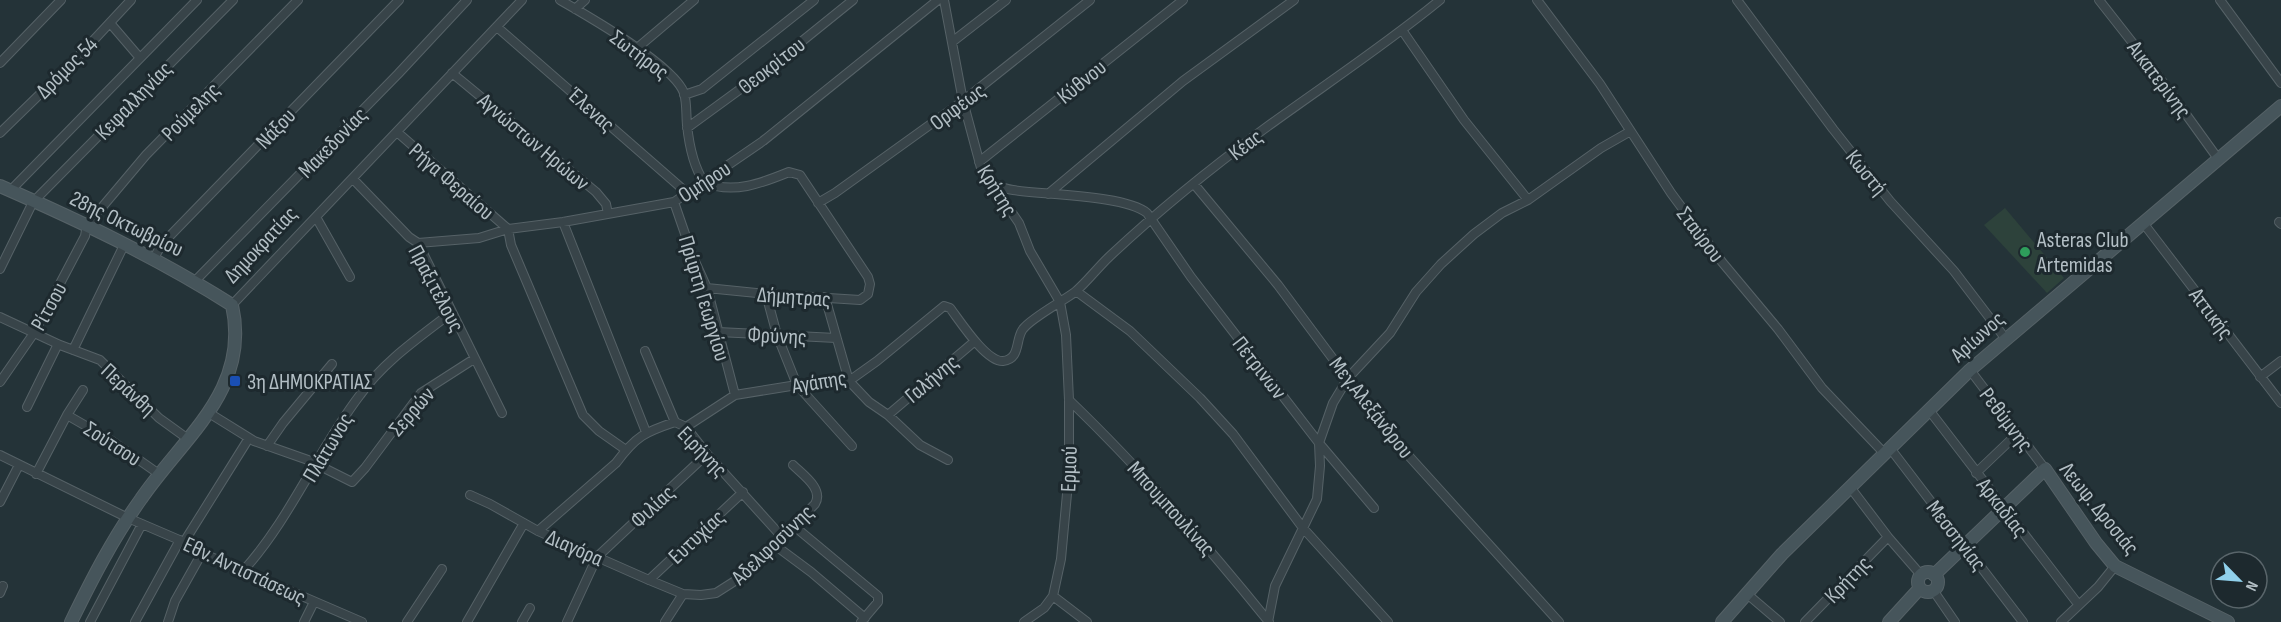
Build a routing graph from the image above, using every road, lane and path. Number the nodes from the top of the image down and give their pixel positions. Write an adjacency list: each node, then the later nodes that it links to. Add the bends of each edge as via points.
1 (61, 0): 32 (street)
2 (131, 0): 26 (street, Δρόμος 54)
3 (197, 0): 31 (street)
4 (233, 0): 52 (street, Κεφαλληνίας)
5 (298, 0): 60 (street, Ρούμελης, via 146,155)
6 (399, 0): 64 (street, Νάξου, via 162,244)
7 (467, 0): 67 (street, Μακεδονίας)
8 (522, 0): 27 (street, Δημοκρατίας)
9 (560, 0): 25 (street, Σωτήρος)
10 (585, 0): 25 (street)
11 (694, 0): 30 (street)
12 (814, 0): 35 (street, via 702,89)
13 (853, 0): 38 (street, Θεοκρίτου)
14 (938, 0): 45 (street, Ομήρου, via 763,141)
15 (944, 0): 29 (street, Κρήτης)
16 (1006, 0): 29 (street)
17 (1090, 0): 36 (street, Ορφέως)
18 (1183, 0): 43 (street, Κύθνου)
19 (1294, 0): 50 (street, via 1183,81)
20 (1440, 0): 28 (street, Κέας)
21 (1537, 0): 40 (street, Σταύρου)
22 (1737, 0): 80 (street, Κωστή, via 1890,201 1954,271)
23 (2099, 0): 42 (street, Αικατερίνης)
24 (2220, 0): 34 (street)
25 (575, 9): 30 (street, Σωτήρος)
26 (110, 23): 31 (street); 41 (street, Δρόμος 54)
27 (497, 27): 33 (street, Δημοκρατίας); 49 (street, Έλενας)
28 (1402, 30): 47 (street, Κέας); 51 (street, via 1464,120)
29 (952, 42): 36 (street, Κρήτης)
30 (636, 49): 35 (street, Σωτήρος, via 672,76)
31 (140, 58): 48 (street)
32 (0, 63)
33 (452, 73): 39 (street, Δημοκρατίας); 55 (street, Αγνώστων Ηρώων, via 596,192 606,204)
34 (2281, 83)
35 (684, 95): 38 (street, Σωτήρος)
36 (963, 101): 43 (street, Κρήτης); 54 (street, Ορφέως)
37 (2281, 106): 42 (street, Αρίωνος)
38 (687, 128): 45 (street, Σωτήρος, via 695,165)
39 (397, 132): 44 (street, Δημοκρατίας); 61 (street, Ρήγα Φεραίου)
40 (1629, 132): 51 (street); 114 (street, Σταύρου, via 1716,254 1822,388)
41 (0, 133)
42 (2219, 160): 59 (street, Αρίωνος)
43 (979, 162): 46 (street, Κρήτης)
44 (353, 179): 56 (street, Δημοκρατίας); 63 (street, Πραξιτέλους)
45 (704, 182): 49 (street, Ομήρου); 54 (street, via 724,189 765,182 789,172 800,175)
46 (990, 183): 50 (street, Πέτρινων); 72 (street, Κρήτης, via 1018,223)
47 (1194, 184): 57 (street, Κέας); 90 (street, Μεγ.Αλεξάνδρου)
48 (5, 188): 52 (street, 28ης Οκτωβρίου)
49 (686, 192): 53 (street, Ομήρου)
50 (1048, 194): 57 (street, Πέτρινων, via 1133,204 1147,213)
51 (1528, 200): 90 (street, via 1502,213 1441,264 1416,292 1390,333)
52 (33, 202): 60 (street, 28ης Οκτωβρίου); 65 (street, Κεφαλληνίας)
53 (674, 202): 55 (street, Ομήρου); 68 (street, Πρίφτη Γεωργίου)
54 (818, 203): 71 (street, Δήμητρας, via 855,255 870,284 868,294 860,300)
55 (608, 214): 58 (street, Ομήρου)
56 (316, 216): 66 (street); 73 (street, Δημοκρατίας)
57 (1151, 221): 69 (street, Κέας); 110 (street, Πέτρινων)
58 (563, 222): 61 (street, Ομήρου); 106 (street)
59 (2144, 224): 80 (street, Αρίωνος); 89 (street, Αττικής)
60 (87, 225): 62 (street, 28ης Οκτωβρίου); 77 (street, Ρίτσου, via 85,236)
61 (508, 229): 63 (street, Ομήρου, via 479,238); 113 (street, via 511,245 583,415)
62 (125, 243): 64 (street, 28ης Οκτωβρίου); 83 (street)
63 (418, 243): 74 (street, Πραξιτέλους)
64 (154, 258): 67 (street, 28ης Οκτωβρίου)
65 (0, 269)
66 (350, 278)
67 (195, 281): 73 (street, 28ης Οκτωβρίου)
68 (707, 288): 70 (street, Δήμητρας); 76 (street, Πρίφτη Γεωργίου)
69 (1076, 291): 72 (street, Κέας); 135 (street, via 1130,331 1200,398 1233,434)
70 (765, 294): 71 (street, Δήμητρας); 78 (street)
71 (825, 297): 79 (street)
72 (1060, 302): 81 (street, Κέας, via 1023,329 1016,352 1009,359 993,360); 96 (street, Ερμού)
73 (232, 304): 100 (street, Δημοκρατίας, via 235,355 228,378)
74 (452, 312): 85 (street, Πραξιτέλους); 119 (street, Πλάτωνος, via 395,357 361,393)
75 (0, 317): 77 (street, Περάνθη)
76 (718, 332): 78 (street, Φρύνης); 95 (street, Πρίφτη Γεωργίου)
77 (34, 333): 82 (street, Περάνθη); 92 (street, Ρίτσου)
78 (777, 335): 79 (street, Φρύνης); 93 (street)
79 (836, 338): 91 (street)
80 (2005, 338): 88 (street, Αρίωνος)
81 (975, 341): 91 (street, Αγάπης, via 946,306); 103 (street, Γαλήνης)
82 (58, 344): 83 (street, Περάνθη); 98 (street)
83 (73, 350): 109 (street, Περάνθη, via 100,360 159,418)
84 (645, 351): 104 (street, Ειρήνης)
85 (474, 359): 101 (street, Πραξιτέλους); 119 (street, Σερρών, via 422,393 354,481)
86 (2281, 361): 89 (street)
87 (332, 364): 111 (street)
88 (1970, 370): 99 (street, Αρίωνος); 107 (street, Ρεθύμνης)
89 (2260, 377): 97 (street, Αττικής)
90 (1348, 378): 110 (street, via 1333,403); 172 (street, Μεγ.Αλεξάνδρου, via 1389,434)
91 (849, 381): 93 (street, Αγάπης); 103 (street)
92 (0, 382)
93 (797, 385): 95 (street, Αγάπης); 112 (street)
94 (83, 390): 102 (street)
95 (735, 394): 105 (street, Αγάπης)
96 (1069, 400): 152 (street, Ερμού, via 1066,524); 170 (street, Μπουμπουλίνας, via 1194,530)
97 (2281, 403)
98 (27, 407)
99 (1929, 410): 114 (street, Αρίωνος); 122 (street, Αρκαδίας)
100 (209, 413): 108 (street); 109 (street, Δημοκρατίας)
101 (502, 413)
102 (67, 414): 123 (street); 124 (street, Σούτσου)
103 (888, 415): 117 (street, via 920,445)
104 (675, 422): 105 (street, Ειρήνης); 106 (street)
105 (686, 427): 115 (street, Ειρήνης)
106 (646, 432): 113 (street)
107 (2018, 433): 121 (street, Ρεθύμνης); 122 (street)
108 (249, 438): 111 (street); 139 (street)
109 (188, 439): 124 (street, Δημοκρατίας)
110 (1319, 443): 129 (street, Πέτρινων); 135 (street, via 1317,499)
111 (267, 446): 119 (street)
112 (852, 446)
113 (626, 450): 136 (street)
114 (1887, 450): 125 (street, Αρίωνος); 140 (street, Μεσσηνίας)
115 (707, 454): 126 (street, Ειρήνης); 143 (street, Φιλίας)
116 (0, 455): 118 (street, Εθν. Αντιστάσεως)
117 (948, 460)
118 (20, 465): 123 (street, Εθν. Αντιστάσεως); 128 (street)
119 (315, 465): 146 (street, Πλάτωνος, via 288,513)
120 (793, 465): 134 (street, Αδελφοσύνης, via 819,494 815,504)
121 (2045, 469): 130 (street, Λεωφ. Δροσιάς); 144 (street, Λεωφ. Δροσιάς)
122 (1976, 472): 130 (street, Αρκαδίας)
123 (36, 474): 131 (street, Εθν. Αντιστάσεως)
124 (159, 474): 131 (street, Δημοκρατίας)
125 (1850, 487): 138 (street); 150 (street, Αρίωνος)
126 (743, 492): 137 (street, Ειρήνης); 148 (street, Ευτυχίας)
127 (470, 495): 132 (street, Διαγόρα)
128 (0, 502)
129 (1374, 508)
130 (2003, 508): 140 (street, Λεωφ. Δροσιάς); 154 (street, Αρκαδίας)
131 (128, 518): 133 (street, Εθν. Αντιστάσεως); 157 (street, Δημοκρατίας, via 101,560)
132 (524, 523): 136 (street, Διαγόρα); 164 (street)
133 (142, 524): 139 (street, Εθν. Αντιστάσεως); 158 (street)
134 (794, 525): 137 (street, Αδελφοσύνης); 156 (street, via 875,592 879,600)
135 (1303, 528): 170 (street, via 1275,586); 171 (street)
136 (538, 531): 143 (street, Διαγόρα)
137 (782, 537): 141 (street, Αδελφοσύνης)
138 (1888, 537): 147 (street); 175 (street, Κρήτης)
139 (182, 541): 142 (street, Εθν. Αντιστάσεως); 159 (street)
140 (1964, 544): 147 (street, Λεωφ. Δροσιάς); 178 (street, Μεσσηνίας)
141 (776, 546): 151 (street, Αδελφοσύνης, via 749,572 716,593); 156 (street)
142 (202, 553): 146 (street, Εθν. Αντιστάσεως); 160 (street, via 175,601)
143 (597, 557): 148 (street, Διαγόρα); 166 (street)
144 (2115, 566): 154 (street); 180 (street, Λεωφ. Δροσιάς)
145 (442, 569): 163 (street)
146 (243, 571): 153 (street, Εθν. Αντιστάσεως)
147 (1928, 575): 149 (street, via 1918,583); 149 (street, via 1937,583)
148 (649, 580): 151 (street, Διαγόρα)
149 (1927, 589): 176 (street); 177 (street)
150 (1746, 593): 173 (street, Αρίωνος); 174 (street)
151 (683, 594): 167 (street)
152 (1053, 597): 168 (street); 169 (street)
153 (314, 602): 161 (street); 162 (street, Εθν. Αντιστάσεως)
154 (2078, 604): 179 (street)
155 (530, 608): 165 (street)
156 (863, 620)
157 (72, 622)
158 (90, 622)
159 (135, 622)
160 (168, 622)
161 (304, 622)
162 (362, 622)
163 (407, 622)
164 (468, 622)
165 (522, 622)
166 (567, 622)
167 (665, 622)
168 (1024, 622)
169 (1087, 622)
170 (1269, 622)
171 (1388, 622)
172 (1559, 622)
173 (1722, 622)
174 (1780, 622)
175 (1805, 622)
176 (1889, 622)
177 (1955, 622)
178 (2023, 622)
179 (2061, 622)
180 (2228, 622)

